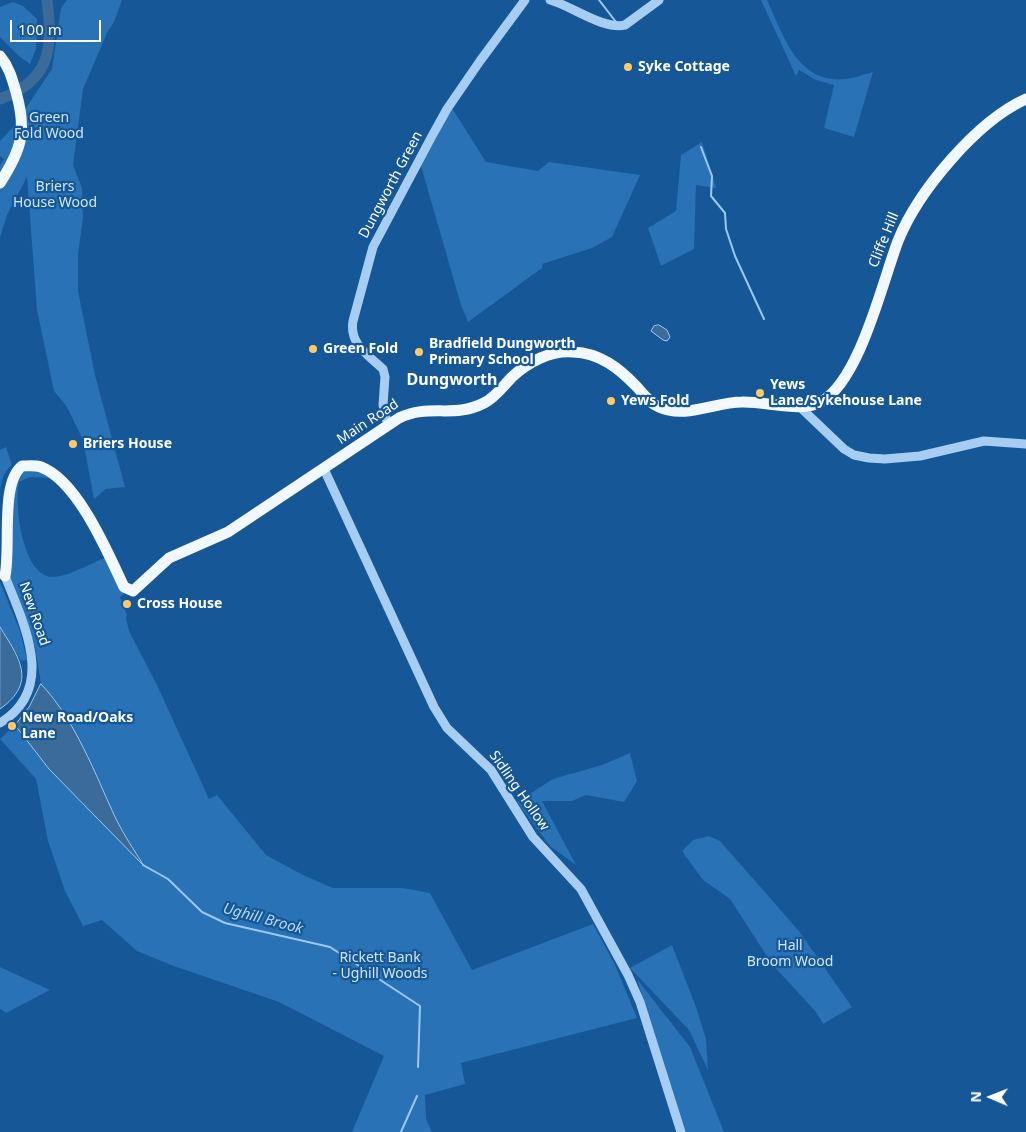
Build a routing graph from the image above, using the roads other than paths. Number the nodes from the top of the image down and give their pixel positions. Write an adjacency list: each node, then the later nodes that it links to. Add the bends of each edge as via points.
1 (525, 0): 8 (street, Dungworth Green, via 447,109 373,247 352,333 358,345 385,373 382,397)
2 (550, 0): 3 (street, via 601,22 619,26)
3 (659, 0)
4 (0, 56): 6 (main road, via 9,69 23,120 18,151)
5 (1026, 99): 7 (main road, Cliffe Hill, via 986,125 923,195 898,240 852,366 826,399)
6 (0, 183)
7 (801, 408): 8 (main road, Main Road, via 743,402 670,411 651,402 612,364 593,355 560,352 533,362 490,400 475,407 460,412 418,410); 9 (street, via 844,449 869,458 920,456 984,440)
8 (388, 426): 10 (main road, Main Road)
9 (1026, 444)
10 (324, 469): 12 (main road, Main Road, via 228,532 169,558 133,591 124,587 91,520 68,488 43,468 22,466 12,474 5,494); 15 (street, Sidling Hollow, via 434,707 447,728 491,770 533,836 581,890 604,930 640,1002)
11 (0, 564): 12 (main road, New Road)
12 (5, 576): 13 (street, New Road, via 34,664 27,694)
13 (2, 722): 14 (street, via 4,726)
14 (0, 732)
15 (681, 1132)

